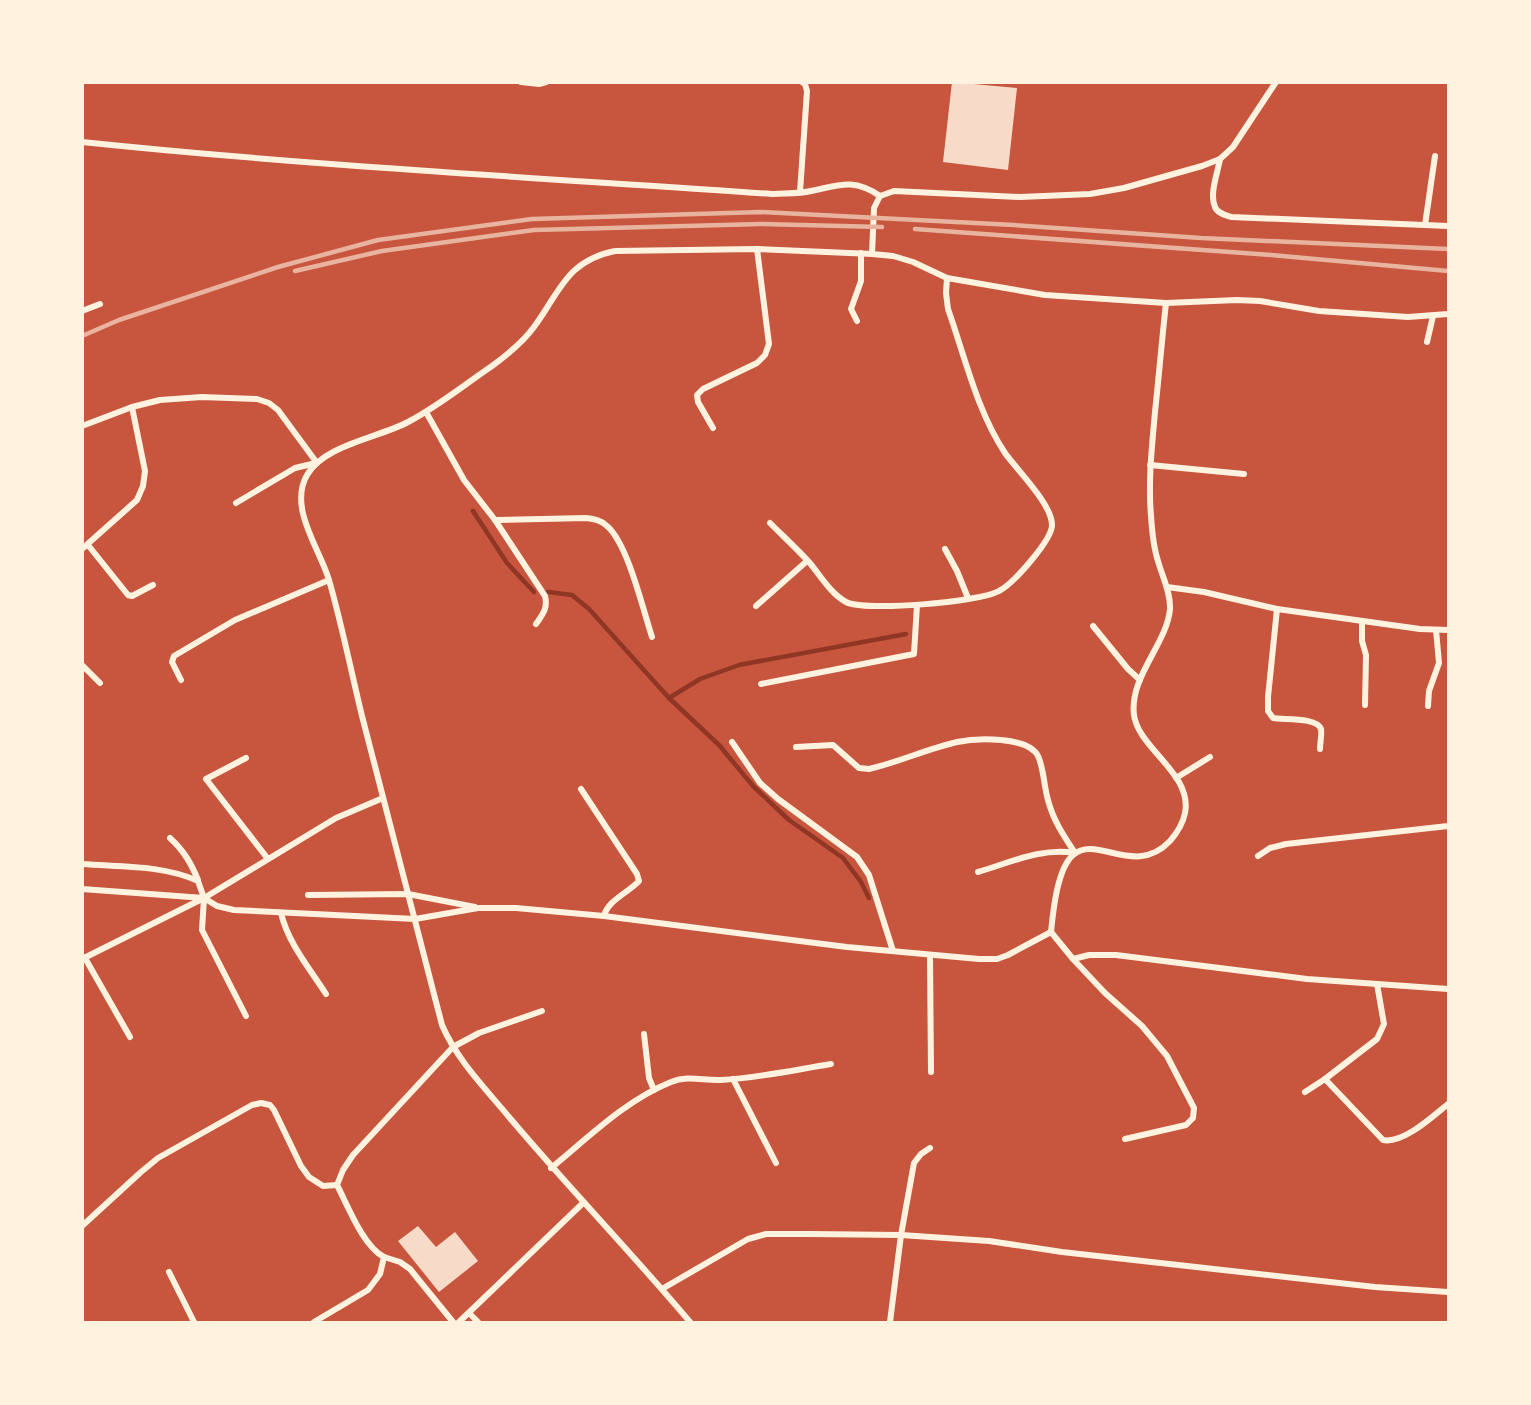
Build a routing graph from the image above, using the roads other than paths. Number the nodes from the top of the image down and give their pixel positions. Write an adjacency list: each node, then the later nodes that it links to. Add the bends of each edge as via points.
1 (520, 82): 2 (street)
2 (546, 82)
3 (802, 82): 8 (street, via 807,91)
4 (1276, 82): 7 (street, via 1233,147)
5 (82, 142): 8 (street, via 502,177 772,194)
6 (1435, 156): 10 (street)
7 (1220, 159): 9 (street, via 1124,188 1090,194 1020,197 894,191); 10 (street, via 1213,195 1215,207 1231,217)
8 (800, 192): 9 (street, via 847,183 869,188)
9 (880, 196): 14 (street, via 874,208)
10 (1425, 225): 11 (street)
11 (1449, 226)
12 (758, 249): 13 (street); 24 (street, via 615,251 586,262 570,273 532,330 514,348); 26 (street, via 769,344 757,363 697,395)
13 (861, 253): 14 (street); 21 (street, via 861,281 852,309)
14 (872, 254): 15 (street, via 913,262)
15 (947, 278): 16 (street, via 1045,295); 39 (street, via 948,309 993,433 1045,505 1053,527 1012,583 998,592)
16 (1166, 303): 20 (street, via 1260,301 1319,311); 28 (street)
17 (100, 304): 18 (street)
18 (82, 311)
19 (1449, 314): 20 (street)
20 (1433, 316): 22 (street)
21 (857, 321)
22 (1426, 342)
23 (132, 407): 25 (street); 27 (street, via 202,397 257,399 278,410); 33 (street, via 145,471 143,486 137,500)
24 (426, 412): 27 (street); 31 (street, via 464,480)
25 (82, 426)
26 (713, 428)
27 (317, 463): 30 (street, via 295,468); 36 (street, via 302,486 301,501)
28 (1150, 465): 29 (street); 38 (street, via 1154,544)
29 (1244, 474)
30 (236, 503)
31 (495, 520): 44 (street, via 545,596 545,611); 48 (street, via 600,520 608,526 626,558)
32 (770, 524): 35 (street)
33 (85, 547): 37 (street, via 128,596)
34 (945, 549): 39 (street)
35 (807, 561): 40 (street, via 845,602 856,606); 41 (street)
36 (329, 580): 50 (street, via 235,620 174,656 172,662); 63 (street)
37 (153, 585)
38 (1167, 588): 42 (street, via 1204,592); 51 (street, via 1167,621)
39 (968, 598): 40 (street)
40 (917, 605): 53 (street, via 914,654)
41 (756, 606)
42 (1277, 609): 43 (street); 58 (street, via 1268,711 1273,718 1317,723 1321,728)
43 (1362, 621): 46 (street); 54 (street)
44 (536, 624)
45 (1093, 626): 51 (street)
46 (1436, 630): 47 (street); 55 (street, via 1438,663)
47 (1449, 630)
48 (652, 637)
49 (82, 665): 52 (street)
50 (181, 680)
51 (1140, 680): 61 (street, via 1134,699 1136,725)
52 (100, 683)
53 (761, 684)
54 (1365, 705)
55 (1428, 706)
56 (732, 742): 81 (street, via 760,783 778,800 858,857 869,875)
57 (796, 747): 66 (street, via 833,745 859,768 869,769 958,742 1021,742 1032,747 1039,757 1055,820)
58 (1320, 749)
59 (1209, 757): 61 (street)
60 (246, 758): 68 (street, via 206,779)
61 (1176, 778): 66 (street, via 1185,798 1185,811 1176,835 1152,855 1138,857 1089,849)
62 (581, 789): 78 (street, via 639,881 606,909)
63 (383, 798): 68 (street, via 336,818); 73 (street)
64 (1449, 826): 67 (street, via 1286,844)
65 (170, 838): 71 (street, via 189,859)
66 (1075, 853): 70 (street, via 1045,852); 80 (street, via 1062,874)
67 (1258, 856)
68 (268, 859): 75 (street)
69 (82, 864): 71 (street, via 162,870)
70 (978, 872)
71 (198, 881): 75 (street)
72 (82, 889): 75 (street)
73 (408, 894): 74 (street); 76 (street); 79 (street)
74 (309, 895)
75 (204, 898): 77 (street, via 234,910); 83 (street); 89 (street, via 202,930)
76 (478, 908): 78 (street); 79 (street)
77 (281, 913): 79 (street); 87 (street, via 292,941)
78 (604, 916): 81 (street)
79 (415, 919): 92 (street, via 442,1025)
80 (1051, 932): 82 (street, via 997,959); 84 (street)
81 (893, 951): 82 (street)
82 (930, 955): 94 (street)
83 (84, 958): 91 (street)
84 (1073, 958): 85 (street, via 1116,955); 100 (street, via 1167,1056 1194,1108 1193,1118 1186,1125)
85 (1377, 984): 86 (street); 96 (street, via 1383,1024 1377,1039)
86 (1449, 988)
87 (326, 994)
88 (542, 1011): 92 (street, via 479,1033)
89 (246, 1016)
90 (644, 1034): 97 (street)
91 (130, 1037)
92 (453, 1047): 103 (street); 104 (street, via 353,1155)
93 (831, 1064): 95 (street)
94 (931, 1072)
95 (733, 1079): 97 (street, via 691,1077); 102 (street)
96 (1324, 1079): 98 (street); 99 (street, via 1383,1140 1391,1142)
97 (654, 1090): 103 (street)
98 (1305, 1092)
99 (1449, 1104)
100 (1125, 1139)
101 (930, 1148): 107 (street, via 914,1163)
102 (776, 1163)
103 (552, 1168): 105 (street)
104 (337, 1185): 106 (street, via 323,1186 309,1177 274,1110 261,1103 158,1158); 108 (street, via 363,1233)
105 (583, 1203): 110 (street); 112 (street)
106 (82, 1226)
107 (901, 1235): 110 (street, via 766,1234 748,1239); 111 (street, via 989,1241 1375,1287); 119 (street)
108 (384, 1257): 114 (street, via 380,1274 368,1290); 115 (street, via 410,1269)
109 (169, 1272): 113 (street)
110 (662, 1289): 118 (street)
111 (1449, 1292)
112 (469, 1313): 116 (street); 117 (street)
113 (194, 1323)
114 (314, 1323)
115 (453, 1323)
116 (459, 1323)
117 (478, 1323)
118 (690, 1323)
119 (890, 1323)

